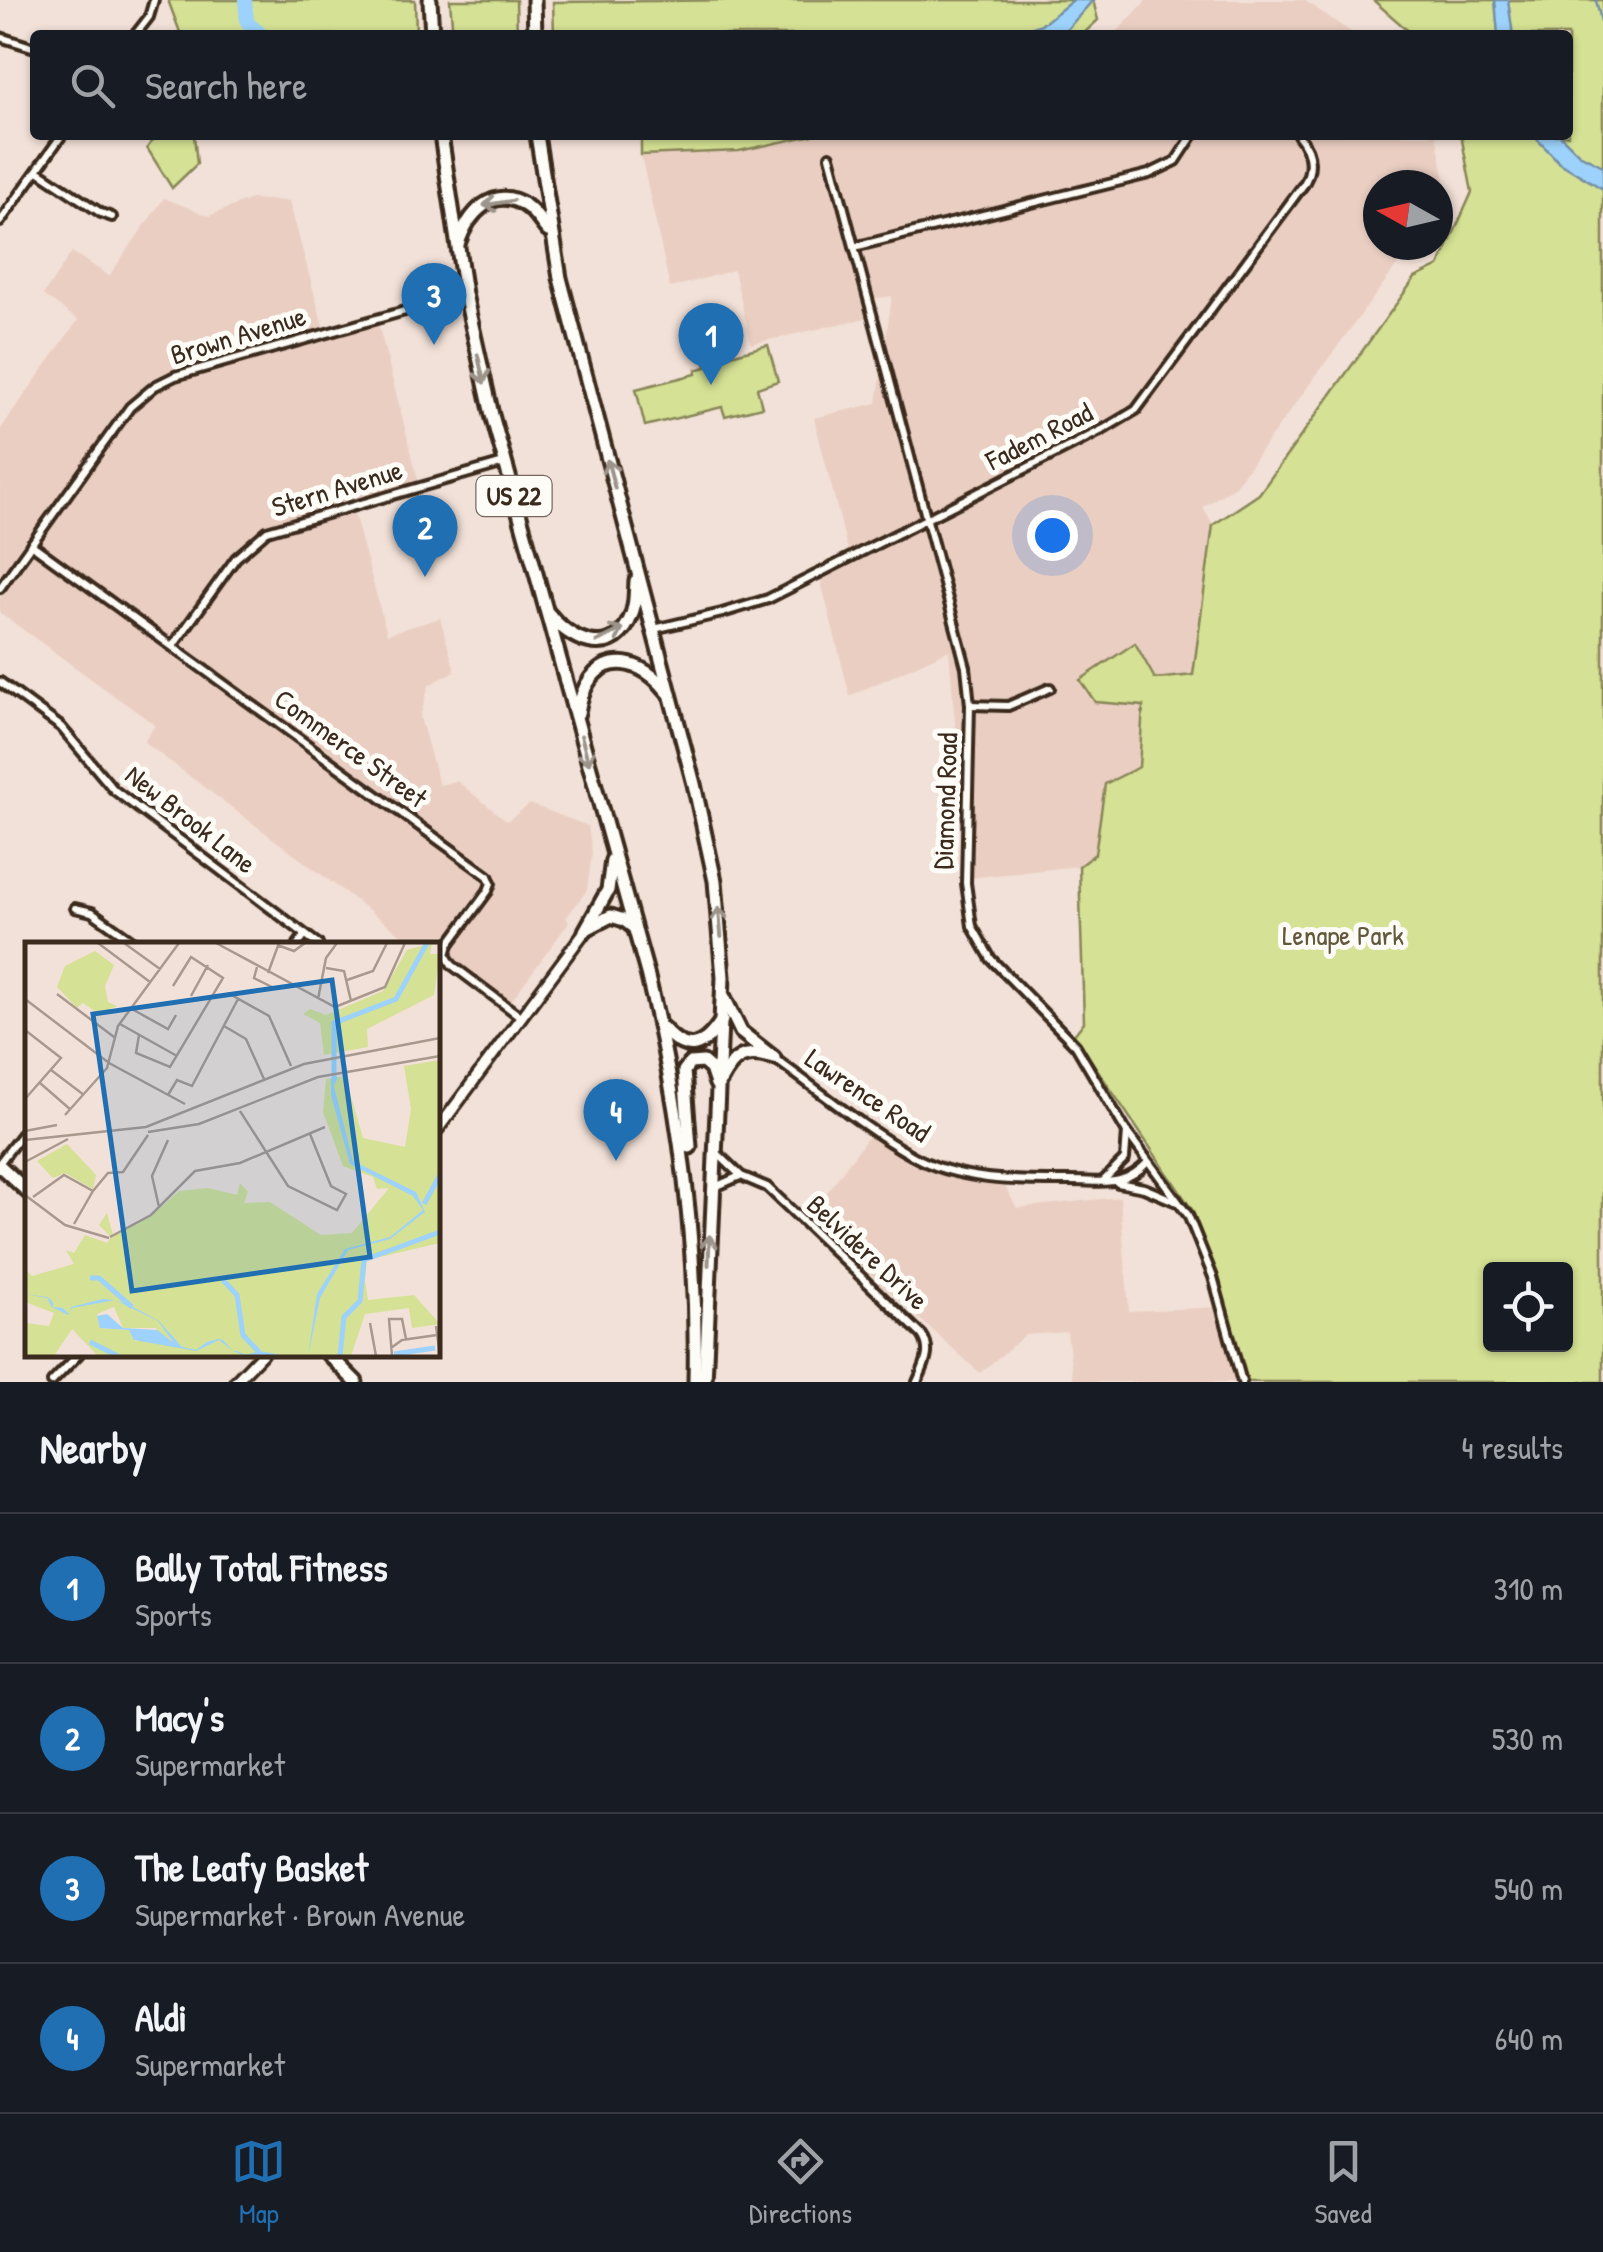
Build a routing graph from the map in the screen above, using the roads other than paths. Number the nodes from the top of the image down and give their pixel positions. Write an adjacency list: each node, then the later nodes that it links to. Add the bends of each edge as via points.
1 (154, 0): 4 (street)
2 (430, 0): 5 (main road)
3 (534, 0): 6 (main road)
4 (139, 30)
5 (432, 30)
6 (535, 30)
7 (0, 37): 8 (street)
8 (30, 46)
9 (59, 140): 15 (street)
10 (442, 140): 20 (main road, US 22)
11 (539, 140): 18 (main road)
12 (1190, 140): 19 (street, via 1176,162 1150,174)
13 (1302, 140): 23 (street, Fadem Road, via 1310,162 1304,184 1136,410)
14 (830, 156): 19 (street, Diamond Road)
15 (38, 171): 16 (street); 17 (street)
16 (112, 216)
17 (0, 222)
18 (551, 235): 20 (main road, one-way to 20, via 522,204 496,200 472,214); 25 (main road, one-way to 18)
19 (854, 247): 23 (street, Diamond Road)
20 (457, 249): 21 (main road, US 22)
21 (465, 294): 22 (main road, US 22, one-way to 22); 24 (street, Brown Avenue, via 155,386 130,407)
22 (505, 463): 27 (main road, US 22); 29 (street, Stern Avenue, via 267,531 236,558)
23 (927, 519): 28 (street, Fadem Road, via 768,599); 33 (street, Diamond Road)
24 (31, 544): 26 (street, Brown Avenue); 29 (street, Commerce Street)
25 (636, 568): 27 (main road, one-way to 25, via 579,641 611,639 631,617); 28 (main road)
26 (0, 588)
27 (546, 610): 34 (main road, US 22)
28 (653, 629): 32 (main road)
29 (173, 646): 44 (street, Commerce Street, via 488,876 488,891 446,955)
30 (0, 682): 39 (street, New Brook Lane, via 61,727 114,790)
31 (1050, 688): 33 (street, via 1008,706)
32 (670, 695): 34 (main road, via 644,668 613,664 587,681); 43 (main road, one-way to 32, via 710,848)
33 (970, 705): 51 (street, Diamond Road, via 966,883 972,926 999,969 1065,1032)
34 (577, 719): 35 (main road, US 22, one-way to 35)
35 (613, 850): 37 (main road, US 22); 38 (main road, via 608,890)
36 (75, 908): 40 (street)
37 (635, 930): 38 (main road, via 611,916); 46 (main road, US 22)
38 (585, 931): 44 (street)
39 (305, 935): 41 (street); 42 (street, New Brook Lane)
40 (134, 942)
41 (300, 942)
42 (315, 942)
43 (722, 993): 45 (main road); 47 (main road, via 741,1032)
44 (520, 1017): 49 (street)
45 (722, 1020): 46 (main road, via 710,1038 695,1045 676,1041); 48 (main road)
46 (660, 1025): 60 (main road, US 22)
47 (774, 1058): 48 (main road, via 738,1057); 56 (street, Lawrence Road, via 915,1158 994,1178)
48 (718, 1089): 52 (main road); 60 (main road, via 706,1064 688,1065)
49 (440, 1126)
50 (25, 1130): 54 (street)
51 (1126, 1130): 53 (street, Diamond Road); 56 (street, via 1125,1159)
52 (714, 1149): 55 (street, Belvidere Drive); 59 (main road)
53 (1148, 1162): 57 (street); 61 (street, Diamond Road)
54 (0, 1164): 58 (main road)
55 (741, 1176): 59 (street); 70 (street, Belvidere Drive, via 767,1187 922,1334 928,1352)
56 (1102, 1182): 57 (street, Lawrence Road)
57 (1116, 1182): 61 (street, Lawrence Road)
58 (25, 1189)
59 (712, 1189): 69 (main road, one-way to 59)
60 (688, 1193): 68 (main road, US 22)
61 (1178, 1202): 71 (street, Diamond Road, via 1202,1246)
62 (76, 1357): 65 (street)
63 (259, 1357): 66 (street)
64 (331, 1357): 67 (main road)
65 (52, 1382)
66 (235, 1382)
67 (356, 1382)
68 (695, 1382)
69 (706, 1382)
70 (917, 1382)
71 (1242, 1382)

